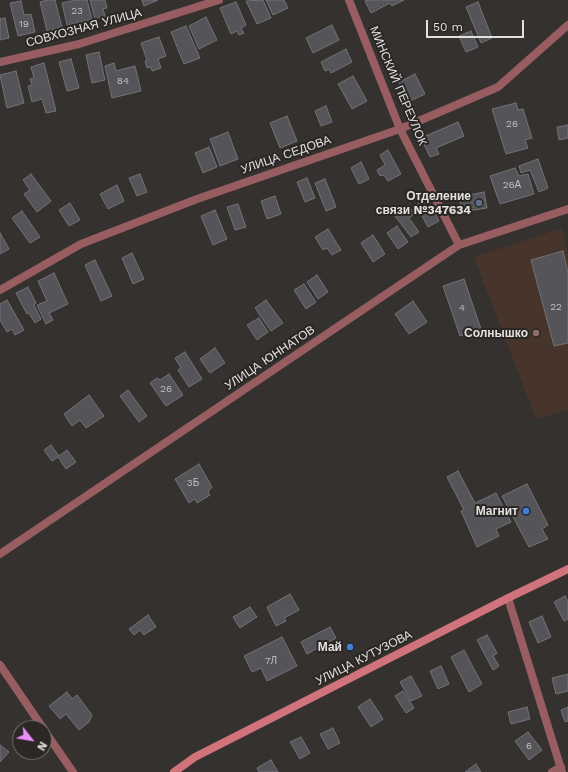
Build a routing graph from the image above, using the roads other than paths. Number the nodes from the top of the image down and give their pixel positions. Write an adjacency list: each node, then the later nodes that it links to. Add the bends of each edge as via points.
1 (219, 0): 4 (street, СОВХОЗНАЯ УЛИЦА, via 79,44)
2 (349, 0): 5 (street, МИНСКИЙ ПЕРЕУЛОК)
3 (568, 25): 5 (street, УЛИЦА СЕДОВА, via 498,87)
4 (0, 62)
5 (400, 129): 7 (street, МИНСКИЙ ПЕРЕУЛОК); 8 (street, УЛИЦА СЕДОВА, via 197,199 81,244)
6 (568, 209): 7 (street, УЛИЦА ЮННАТОВ)
7 (460, 245): 9 (street, УЛИЦА ЮННАТОВ)
8 (0, 290)
9 (0, 554)
10 (568, 569): 11 (main road, УЛИЦА КУТУЗОВА)
11 (508, 598): 15 (street); 17 (main road, УЛИЦА КУТУЗОВА, via 195,757)
12 (0, 665): 13 (street)
13 (37, 720)
14 (52, 742): 16 (street)
15 (562, 769): 18 (street)
16 (73, 772)
17 (174, 772)
18 (552, 772)

